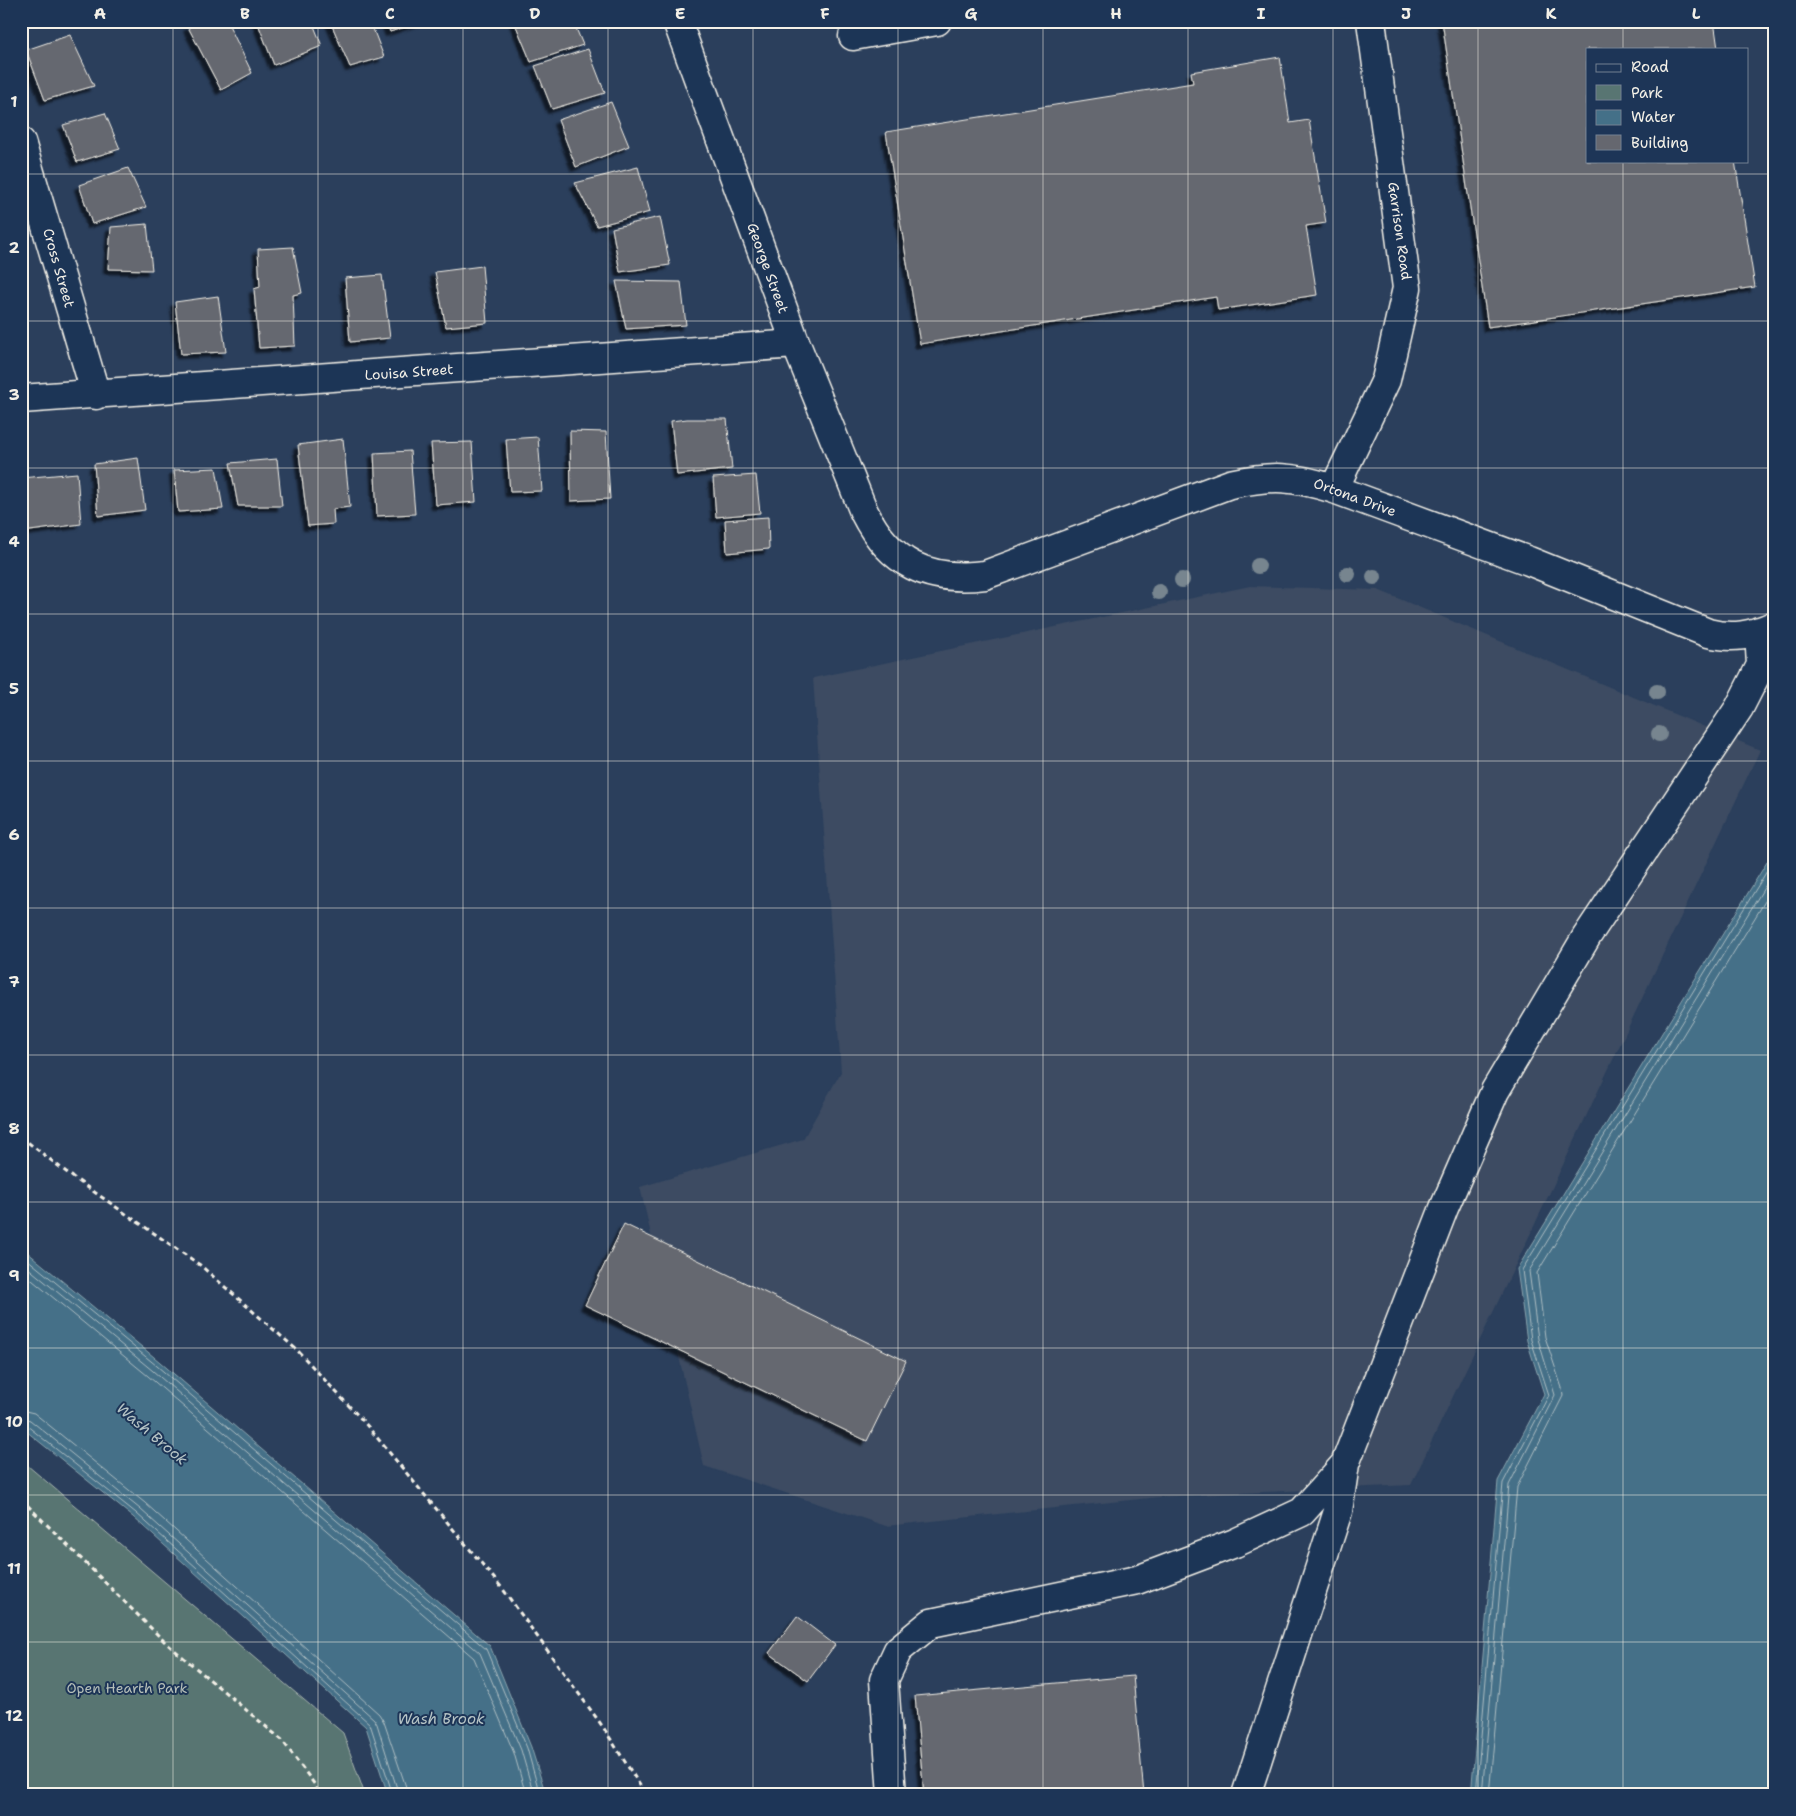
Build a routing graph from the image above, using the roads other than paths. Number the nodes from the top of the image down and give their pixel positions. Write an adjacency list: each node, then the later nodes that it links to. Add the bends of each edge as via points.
1 (677, 21): 6 (street, George Street)
2 (937, 21): 4 (street)
3 (1371, 21): 9 (street, Garrison Road, via 1407,288 1386,380)
4 (852, 36)
5 (21, 142): 7 (street, Cross Street)
6 (796, 344): 7 (street, Louisa Street); 10 (street, George Street)
7 (96, 395): 8 (street, Louisa Street)
8 (21, 399)
9 (1334, 488): 10 (street, Ortona Drive, via 1306,480 1280,478 1230,484 985,575 962,578 920,570 901,558 884,544); 11 (street, Ortona Drive, via 1708,633 1734,638)
10 (864, 512)
11 (1767, 628): 12 (street, via 1761,665 1739,708 1587,936 1495,1091 1444,1208)
12 (1345, 1464): 13 (street, via 1302,1512 1208,1553 1137,1580 931,1623 898,1650 884,1680); 14 (street, via 1338,1511)
13 (892, 1795)
14 (1246, 1795)

